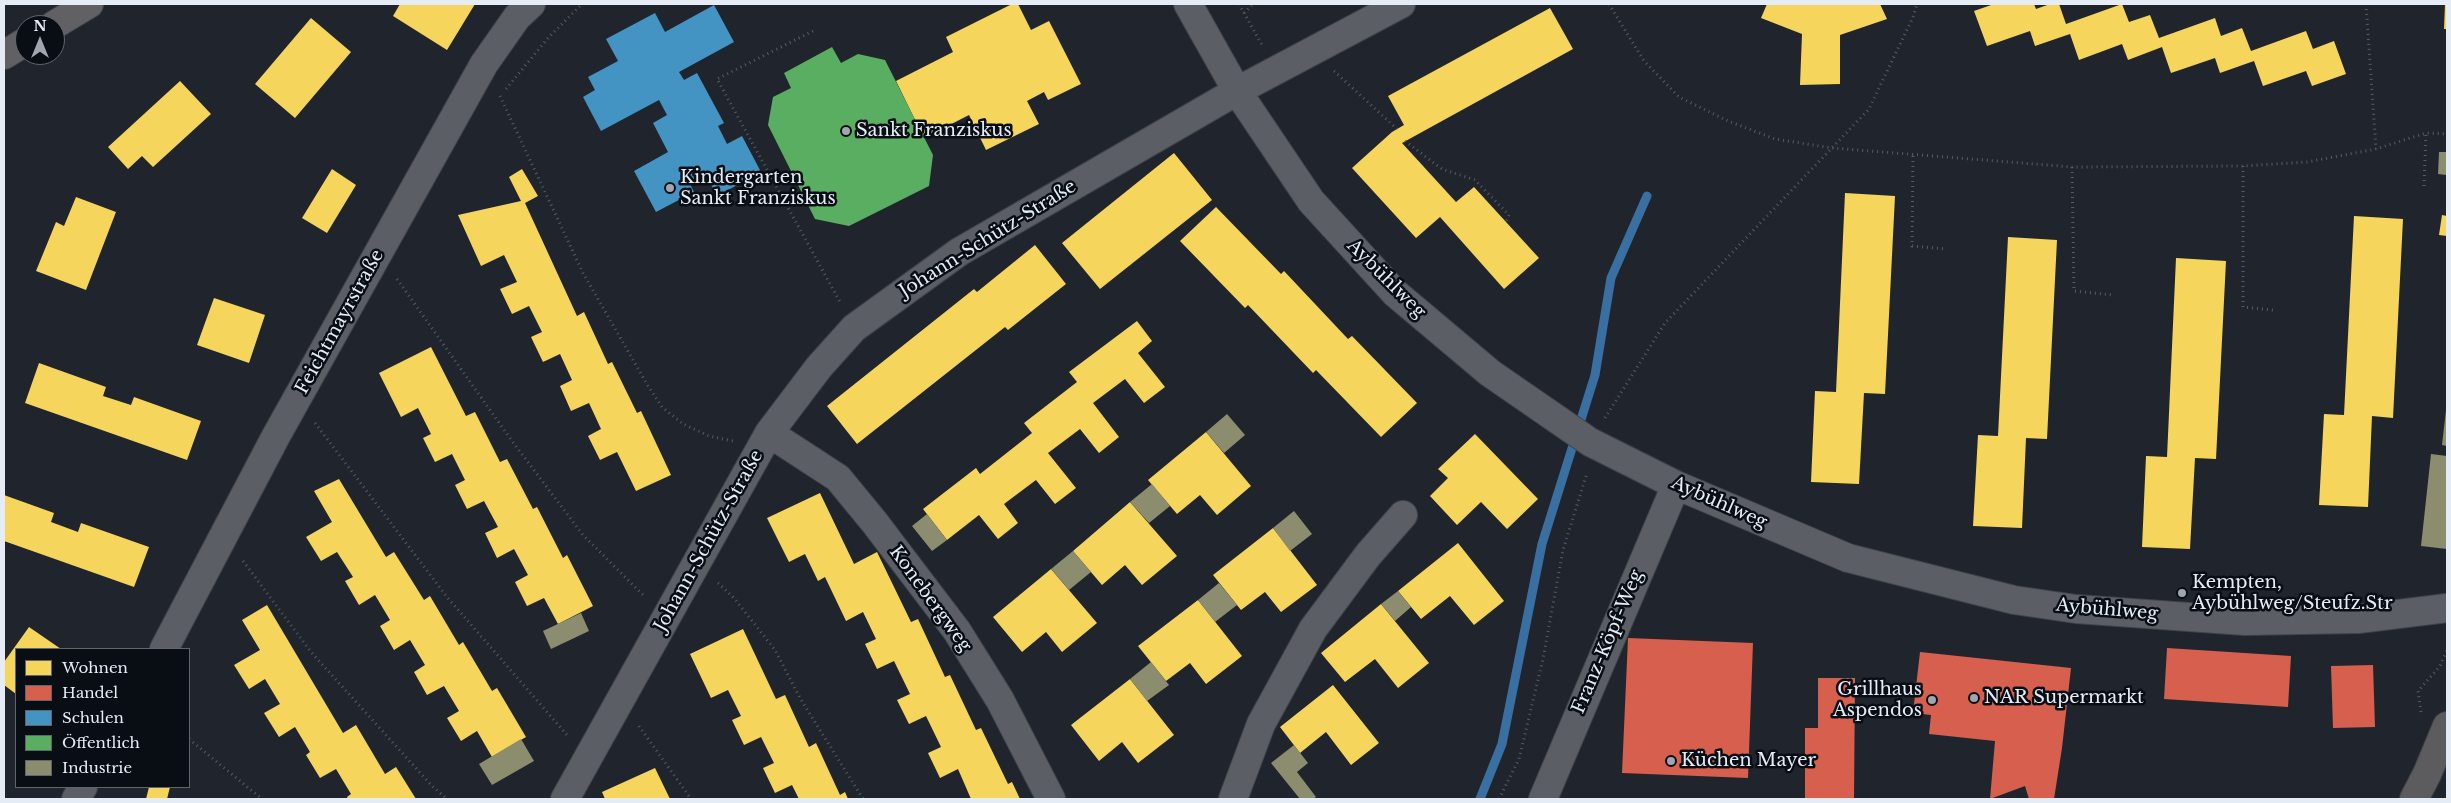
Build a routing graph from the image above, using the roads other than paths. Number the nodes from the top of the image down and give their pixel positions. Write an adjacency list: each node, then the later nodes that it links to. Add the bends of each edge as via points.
1 (89, 4): 5 (main road)
2 (531, 4): 13 (street, Feichtmayrstraße, via 517,17 484,64 294,405)
3 (1188, 4): 8 (street, Aybühlweg)
4 (1401, 4): 8 (street, Johann-Schütz-Straße)
5 (65, 18)
6 (15, 48): 7 (main road)
7 (4, 55)
8 (1237, 91): 9 (street, Johann-Schütz-Straße, via 959,252 854,328 819,367); 10 (street, Aybühlweg, via 1311,200 1395,293 1490,373 1590,442)
9 (763, 444): 17 (street, Johann-Schütz-Straße); 18 (street, Konebergweg, via 838,478 875,523 957,631 1000,700)
10 (1676, 485): 12 (street, Aybühlweg, via 1848,558 2014,600 2076,609 2245,621 2358,619); 20 (street, Franz-Köpf-Weg)
11 (1403, 515): 19 (street, via 1368,555 1313,629 1261,724)
12 (2447, 608)
13 (165, 648)
14 (2447, 726): 21 (main road)
15 (82, 788): 16 (street)
16 (76, 799)
17 (565, 799)
18 (1051, 799)
19 (1233, 799)
20 (1543, 799)
21 (2414, 799)

